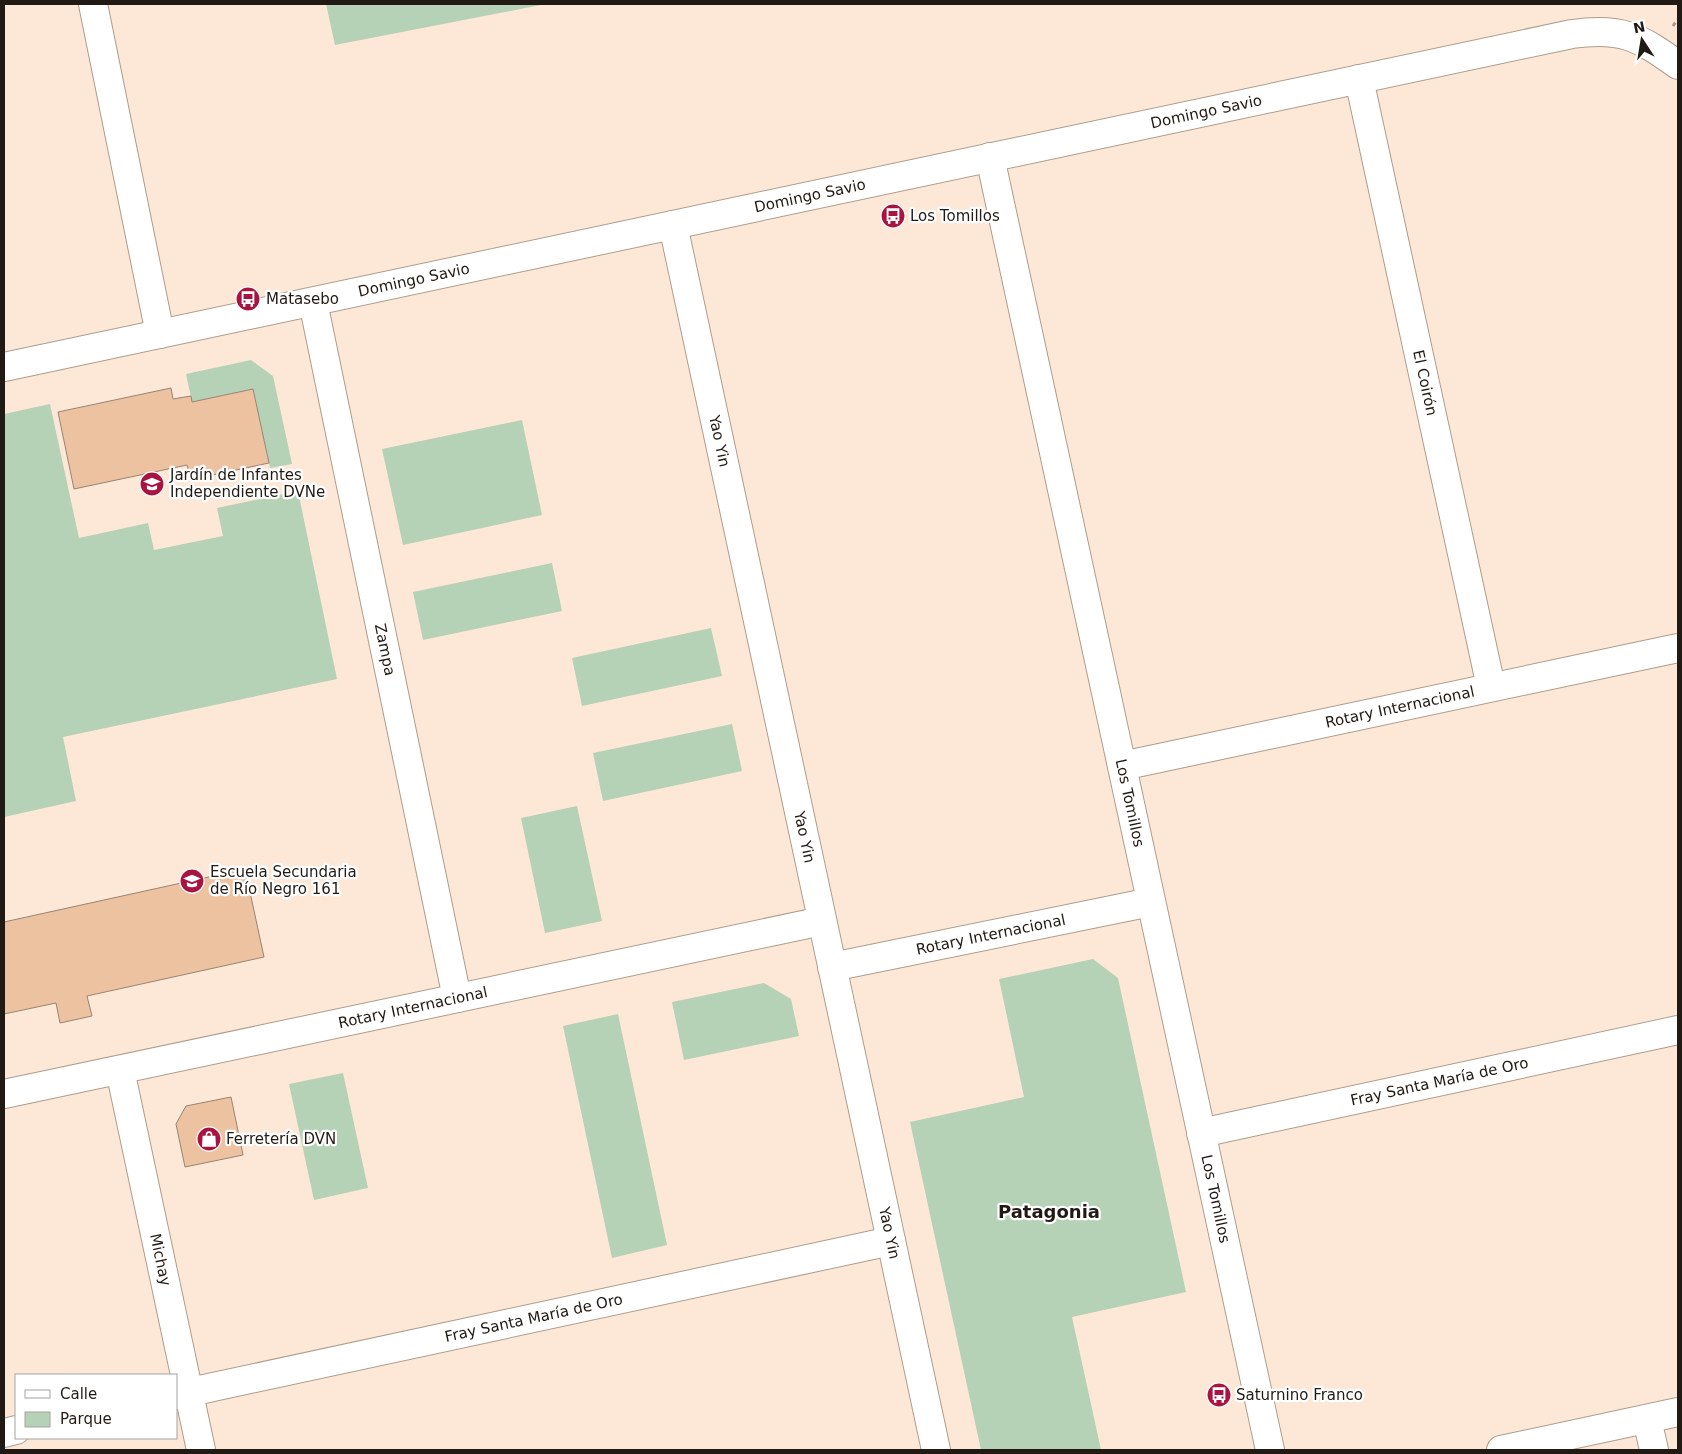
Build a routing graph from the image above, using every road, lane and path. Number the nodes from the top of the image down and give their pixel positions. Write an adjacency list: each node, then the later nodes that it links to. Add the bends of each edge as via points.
1 (93, 4): 7 (street)
2 (1678, 65): 3 (street, Domingo Savio, via 1629,36 1602,31 1572,34)
3 (1359, 79): 4 (street, Domingo Savio); 10 (street, El Coirón)
4 (990, 157): 5 (street, Domingo Savio); 11 (street, Los Tomillos)
5 (673, 225): 6 (street, Domingo Savio); 13 (street, Yao Yin)
6 (313, 302): 7 (street, Domingo Savio); 15 (street, Zampa)
7 (160, 334): 8 (street, Domingo Savio)
8 (4, 367)
9 (1678, 648): 10 (street, Rotary Internacional)
10 (1491, 687): 11 (street, Rotary Internacional)
11 (1122, 766): 12 (street, Los Tomillos)
12 (1151, 902): 14 (street, Rotary Internacional); 19 (street, Los Tomillos)
13 (822, 921): 14 (street, Yao Yin); 15 (street, Rotary Internacional)
14 (832, 967): 20 (street, Yao Yin)
15 (457, 998): 17 (street, Rotary Internacional)
16 (1678, 1030): 19 (street, Fray Santa María de Oro)
17 (120, 1070): 18 (street, Rotary Internacional); 21 (street, Michay)
18 (4, 1094)
19 (1201, 1133): 26 (street, Los Tomillos)
20 (891, 1241): 21 (street, Fray Santa María de Oro); 25 (street, Yao Yin)
21 (182, 1394): 24 (street, Michay)
22 (1678, 1412): 23 (street)
23 (1647, 1418): 27 (street); 28 (street)
24 (201, 1450)
25 (936, 1450)
26 (1270, 1450)
27 (1501, 1450)
28 (1654, 1450)

